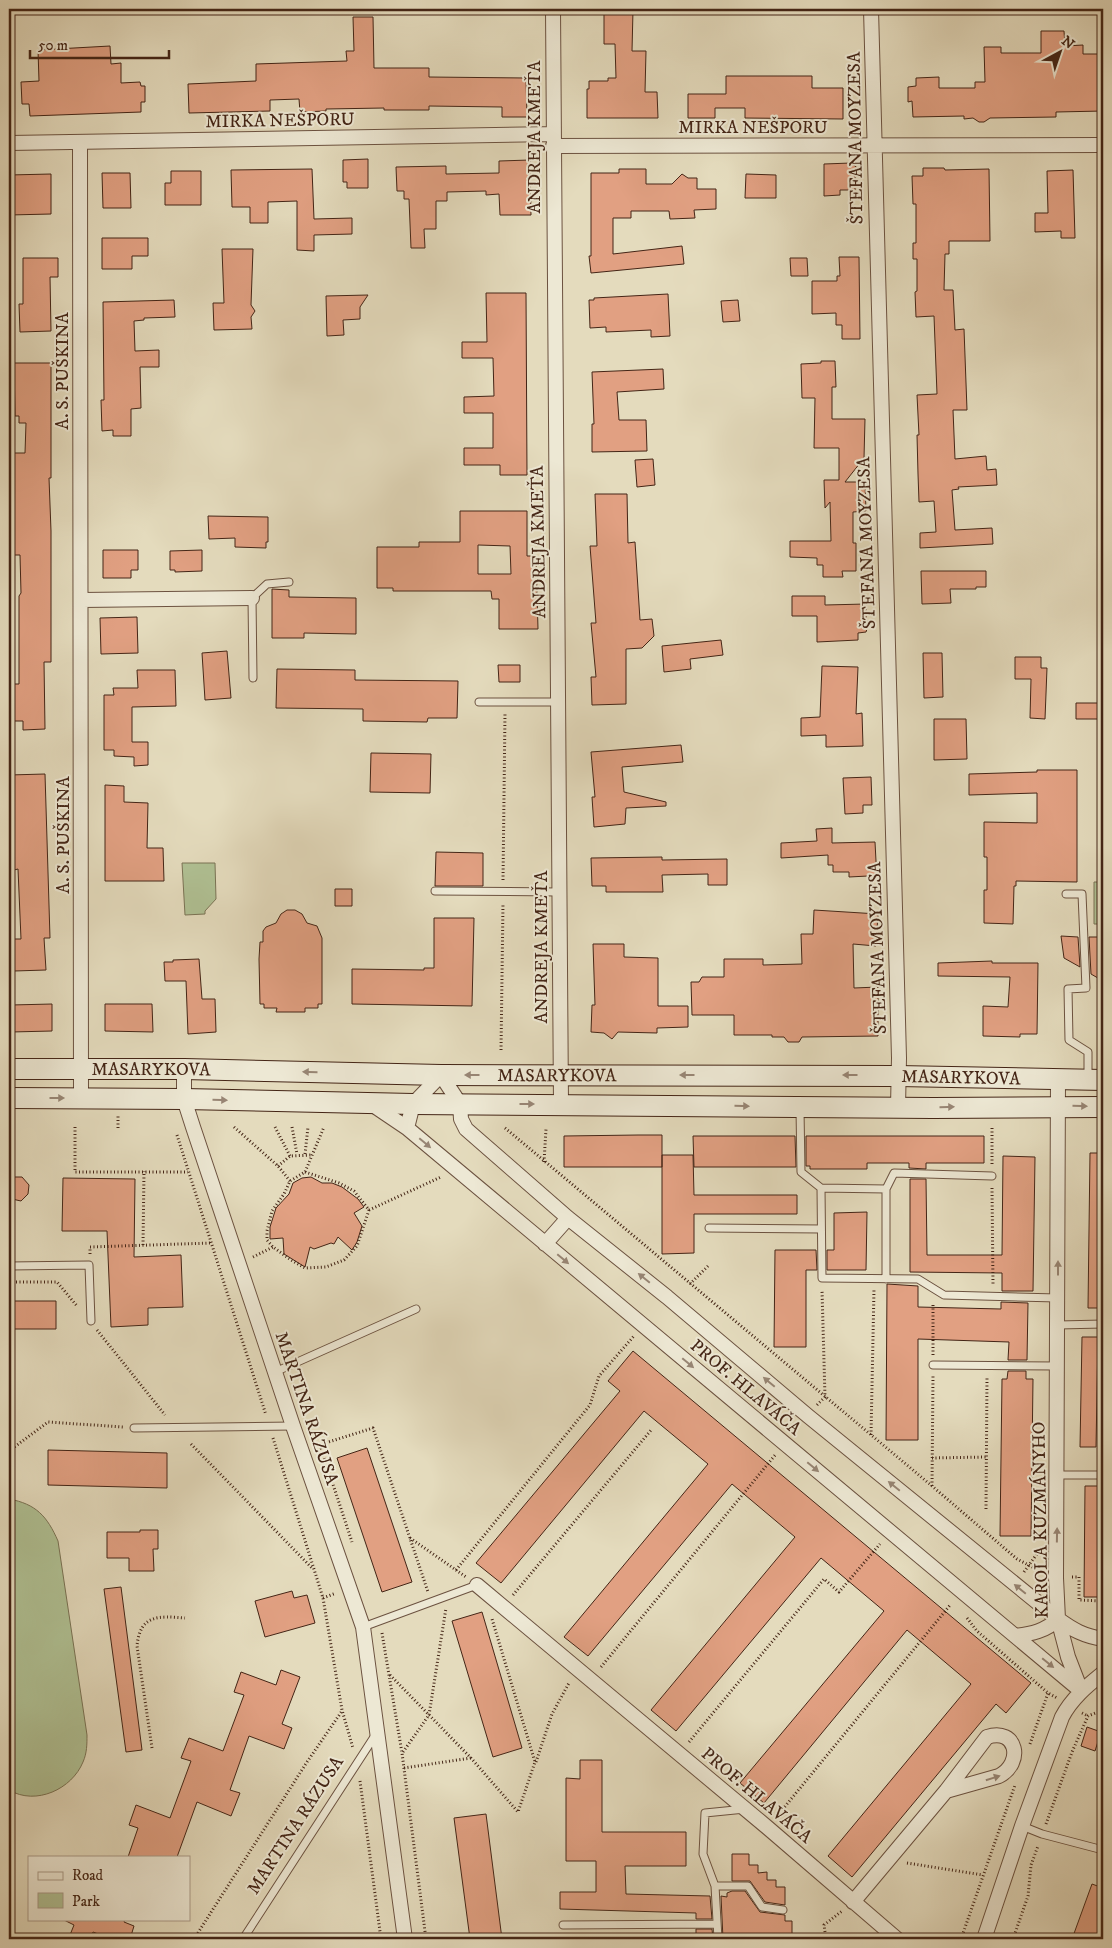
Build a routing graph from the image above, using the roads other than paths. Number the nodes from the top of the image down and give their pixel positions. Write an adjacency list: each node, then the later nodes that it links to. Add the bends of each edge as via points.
1 (553, 9): 3 (street, ANDREJA KMEŤA)
2 (871, 9): 7 (street, ŠTEFANA MOYZESA)
3 (553, 140): 4 (street, MIRKA NEŠPORU); 7 (street, MIRKA NEŠPORU); 13 (street, ANDREJA KMEŤA)
4 (80, 142): 5 (street, MIRKA NEŠPORU); 10 (street, A. S. PUŠKINA)
5 (9, 143)
6 (1103, 145): 7 (street, MIRKA NEŠPORU)
7 (874, 146): 22 (street, ŠTEFANA MOYZESA)
8 (289, 582): 9 (lane, via 267,584)
9 (252, 598): 10 (street); 11 (lane)
10 (82, 600): 18 (street, A. S. PUŠKINA)
11 (253, 678)
12 (479, 702): 13 (lane)
13 (558, 702): 15 (street, ANDREJA KMEŤA)
14 (435, 891): 15 (lane)
15 (559, 892): 21 (street, ANDREJA KMEŤA)
16 (1066, 894): 24 (lane, via 1082,894 1086,988 1068,988 1069,1040 1088,1052)
17 (9, 1069): 18 (main road, MASARYKOVA)
18 (82, 1069): 19 (main road, MASARYKOVA); 26 (street, A. S. PUŠKINA)
19 (184, 1069): 20 (main road, MASARYKOVA, one-way to 19); 27 (street, MARTINA RÁZUSA)
20 (440, 1075): 21 (main road, MASARYKOVA, one-way to 20); 29 (street); 30 (street)
21 (560, 1075): 22 (main road, MASARYKOVA, one-way to 21); 31 (street, ANDREJA KMEŤA)
22 (898, 1076): 23 (main road, MASARYKOVA); 34 (street, ŠTEFANA MOYZESA)
23 (1058, 1079): 24 (main road, MASARYKOVA); 33 (street, KAROLA KUZMÁNYHO)
24 (1096, 1080)
25 (9, 1098): 26 (main road, MASARYKOVA, one-way to 26)
26 (82, 1098): 27 (main road, MASARYKOVA)
27 (184, 1099): 28 (main road, MASARYKOVA, one-way to 28); 53 (street, MARTINA RÁZUSA)
28 (370, 1103): 29 (main road, MASARYKOVA); 36 (street, PROF. HLAVÁČA)
29 (413, 1104): 30 (main road, MASARYKOVA); 36 (street)
30 (460, 1104): 31 (main road, MASARYKOVA, one-way to 31); 40 (street, PROF. HLAVÁČA, via 461,1119 466,1128)
31 (561, 1104): 32 (main road, MASARYKOVA, one-way to 32)
32 (800, 1106): 34 (main road, MASARYKOVA); 38 (lane, via 801,1172)
33 (1057, 1106): 34 (main road, MASARYKOVA, one-way to 33); 35 (main road, MASARYKOVA, one-way to 35); 46 (street, KAROLA KUZMÁNYHO, one-way to 33)
34 (898, 1107)
35 (1103, 1107)
36 (407, 1128): 43 (street, PROF. HLAVÁČA, one-way to 43)
37 (992, 1176): 39 (lane, via 894,1173)
38 (821, 1188): 39 (lane); 42 (lane)
39 (886, 1189): 45 (lane)
40 (568, 1218): 43 (street); 59 (street, PROF. HLAVÁČA, one-way to 40)
41 (709, 1228): 42 (lane)
42 (821, 1229): 45 (lane, via 822,1278)
43 (545, 1244): 61 (street, PROF. HLAVÁČA, one-way to 61)
44 (9, 1266): 48 (lane, via 89,1265)
45 (886, 1279): 46 (lane, via 918,1279 944,1295)
46 (1058, 1298): 50 (street, KAROLA KUZMÁNYHO)
47 (416, 1309): 53 (lane)
48 (91, 1321)
49 (1103, 1324): 50 (lane)
50 (1058, 1325): 52 (street, KAROLA KUZMÁNYHO)
51 (933, 1365): 52 (lane)
52 (1058, 1366): 56 (street, KAROLA KUZMÁNYHO)
53 (275, 1372): 54 (street, MARTINA RÁZUSA)
54 (293, 1426): 55 (lane); 60 (street, MARTINA RÁZUSA)
55 (134, 1428)
56 (1058, 1475): 57 (lane); 59 (street, KAROLA KUZMÁNYHO, one-way to 56)
57 (1103, 1475)
58 (480, 1587): 60 (lane, via 448,1595); 67 (street, PROF. HLAVÁČA)
59 (1058, 1619): 61 (street, via 1036,1633); 62 (street, PROF. HLAVÁČA, via 1075,1632); 64 (street, KAROLA KUZMÁNYHO, via 1068,1657)
60 (364, 1627): 65 (street, MARTINA RÁZUSA)
61 (1015, 1636): 64 (street, PROF. HLAVÁČA, one-way to 64)
62 (1103, 1639)
63 (1103, 1673): 64 (street)
64 (1082, 1691): 68 (street, via 1068,1705 1062,1717)
65 (378, 1732): 75 (lane, MARTINA RÁZUSA); 76 (street, MARTINA RÁZUSA)
66 (946, 1791): 66 (street, one-way to 66, via 1006,1773 1014,1760 1012,1744 1001,1735 986,1737); 71 (street)
67 (746, 1809): 70 (lane, via 705,1813 703,1854); 71 (street, PROF. HLAVÁČA)
68 (1022, 1826): 69 (lane); 79 (street)
69 (1103, 1850)
70 (714, 1886): 72 (lane, via 748,1886 762,1906); 73 (lane)
71 (852, 1902): 78 (street, PROF. HLAVÁČA)
72 (782, 1910)
73 (717, 1924): 74 (lane); 77 (lane)
74 (563, 1925)
75 (243, 1939)
76 (406, 1939)
77 (718, 1939)
78 (897, 1939)
79 (984, 1939)

